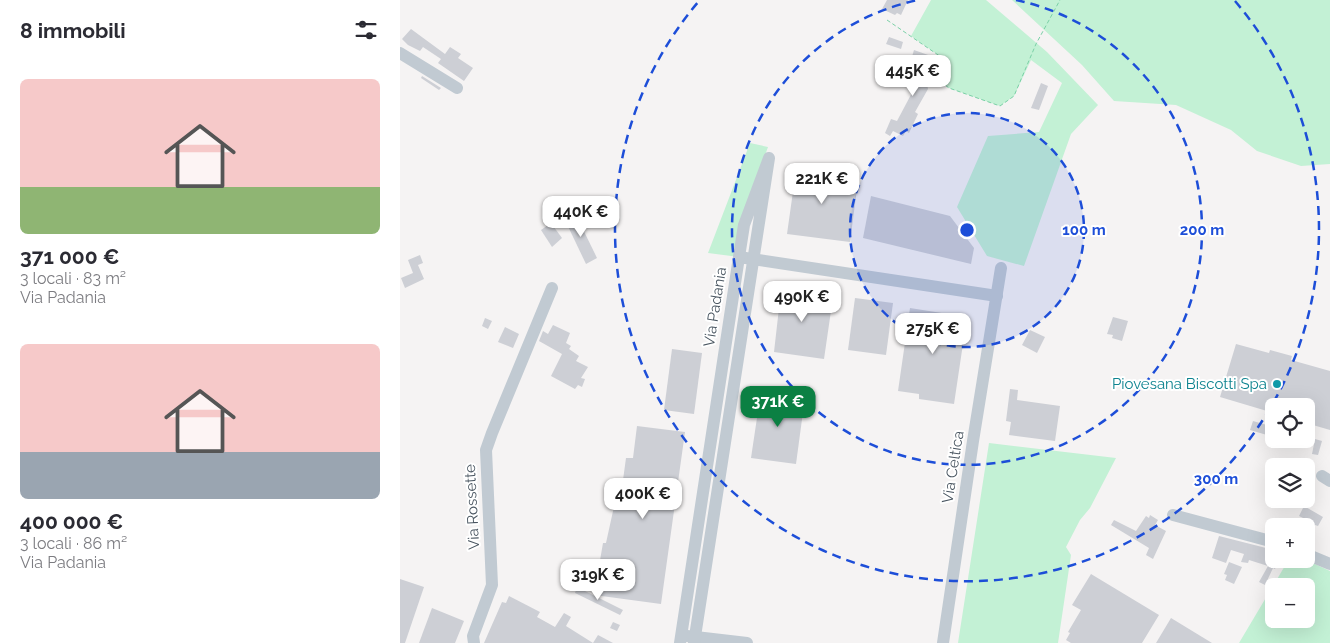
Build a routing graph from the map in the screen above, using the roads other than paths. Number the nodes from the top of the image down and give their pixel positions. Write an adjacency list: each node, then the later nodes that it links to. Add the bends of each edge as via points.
1 (400, 54): 2 (street)
2 (458, 88)
3 (739, 257): 4 (street, Via Padania); 4 (street, via 744,225 770,155); 8 (street, Via Padania)
4 (753, 259): 7 (street); 9 (street, Via Padania)
5 (1001, 268): 7 (street, Via Celtica)
6 (552, 288): 16 (street, Via Rossette, via 486,450 492,585 473,636)
7 (996, 296): 18 (street, Via Celtica)
8 (712, 426): 9 (street); 14 (street, Via Padania)
9 (727, 429): 15 (street, Via Padania)
10 (1173, 515): 11 (street)
11 (1265, 540)
12 (1315, 558): 13 (street)
13 (1330, 564)
14 (680, 639): 15 (street, Via Padania)
15 (695, 640): 17 (street, Via Padania)
16 (474, 643)
17 (746, 643)
18 (943, 643)

